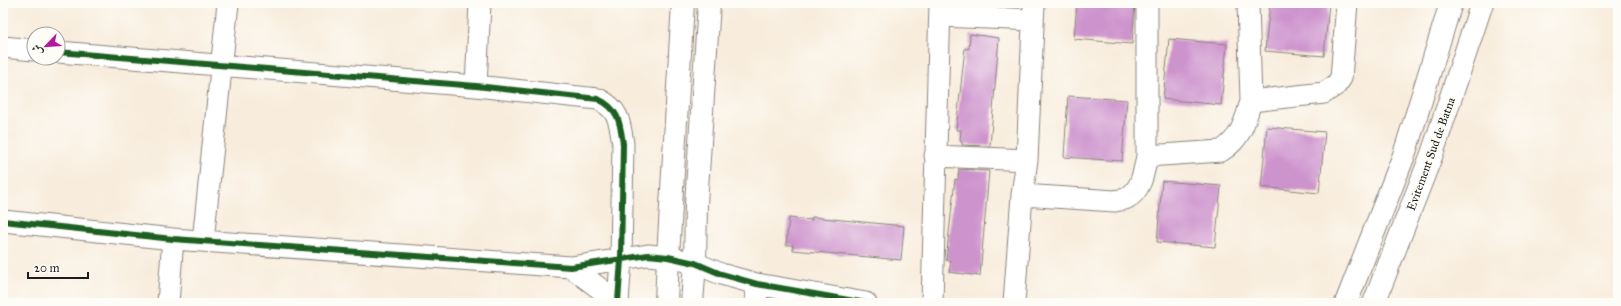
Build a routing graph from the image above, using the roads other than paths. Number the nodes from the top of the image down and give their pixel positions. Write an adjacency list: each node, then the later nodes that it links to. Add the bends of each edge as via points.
1 (228, 3): 15 (street)
2 (480, 3): 16 (street)
3 (683, 3): 25 (main road)
4 (709, 3): 27 (main road, via 696,204)
5 (1147, 3): 19 (street)
6 (1248, 3): 17 (street)
7 (1347, 3): 17 (street, via 1341,78 1336,85 1324,93)
8 (1452, 3): 30 (main road, Evitement Sud de Batna, via 1404,155)
9 (1482, 3): 39 (main road, Evitement Sud de Batna, via 1432,154)
10 (940, 9): 11 (street); 18 (street)
11 (1033, 11): 20 (street)
12 (3, 47): 13 (street)
13 (26, 49)
14 (66, 53): 15 (street)
15 (222, 66): 16 (street); 24 (street)
16 (476, 86): 26 (street, via 598,99 606,102 614,110 621,125 623,144)
17 (1251, 102): 19 (street, via 1244,126 1229,146 1221,151)
18 (935, 156): 20 (street); 36 (street)
19 (1147, 156): 21 (street, via 1142,178 1128,198 1115,201)
20 (1027, 160): 21 (street)
21 (1022, 195): 37 (street)
22 (3, 221): 23 (street)
23 (173, 239): 24 (street); 32 (street)
24 (203, 242): 28 (street)
25 (668, 257): 26 (street, via 648,256); 27 (street); 33 (main road)
26 (621, 260): 28 (street); 31 (street)
27 (695, 263): 29 (street); 34 (main road)
28 (572, 267): 31 (street)
29 (757, 293): 35 (street)
30 (1348, 296): 38 (street)
31 (618, 302)
32 (168, 303)
33 (666, 303)
34 (692, 303)
35 (866, 303)
36 (932, 303)
37 (1014, 303)
38 (1336, 303)
39 (1374, 303)

